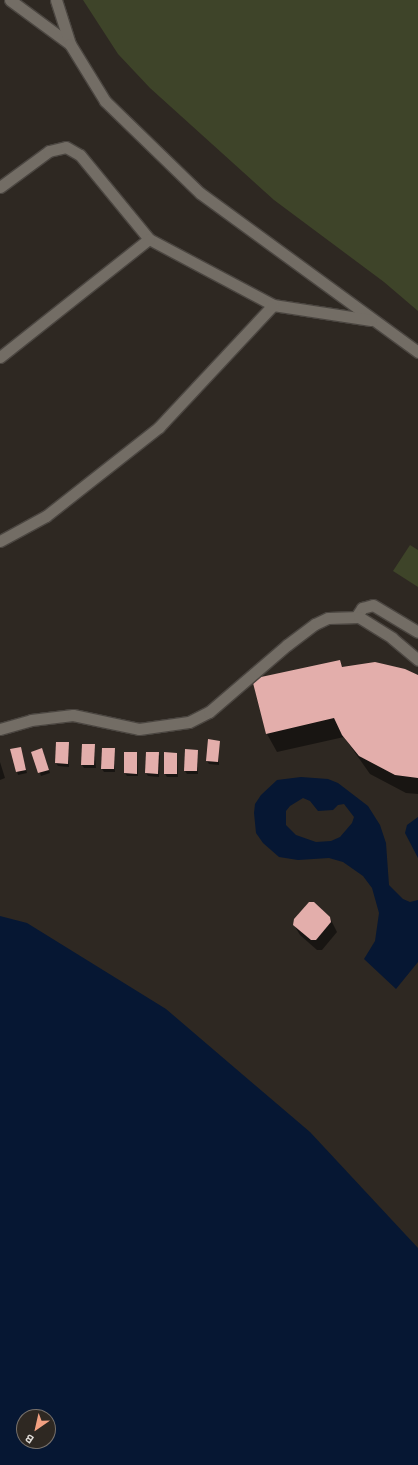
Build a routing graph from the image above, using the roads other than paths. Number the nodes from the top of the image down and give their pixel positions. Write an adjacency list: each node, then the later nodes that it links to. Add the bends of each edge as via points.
1 (10, 0): 3 (street)
2 (56, 0): 3 (street)
3 (70, 44): 7 (street, via 105,101 200,194)
4 (0, 188): 5 (street, via 50,151 66,147 80,155)
5 (149, 239): 6 (street); 9 (street)
6 (272, 305): 7 (street); 10 (street, via 159,427 46,516)
7 (374, 320): 8 (street)
8 (418, 352)
9 (0, 357)
10 (0, 541)
11 (356, 617): 12 (street, via 362,608 373,605); 13 (street, via 377,627); 14 (street, via 328,618 315,624 209,712 188,722 139,729 73,715 31,720)
12 (418, 632)
13 (418, 660)
14 (0, 729)

